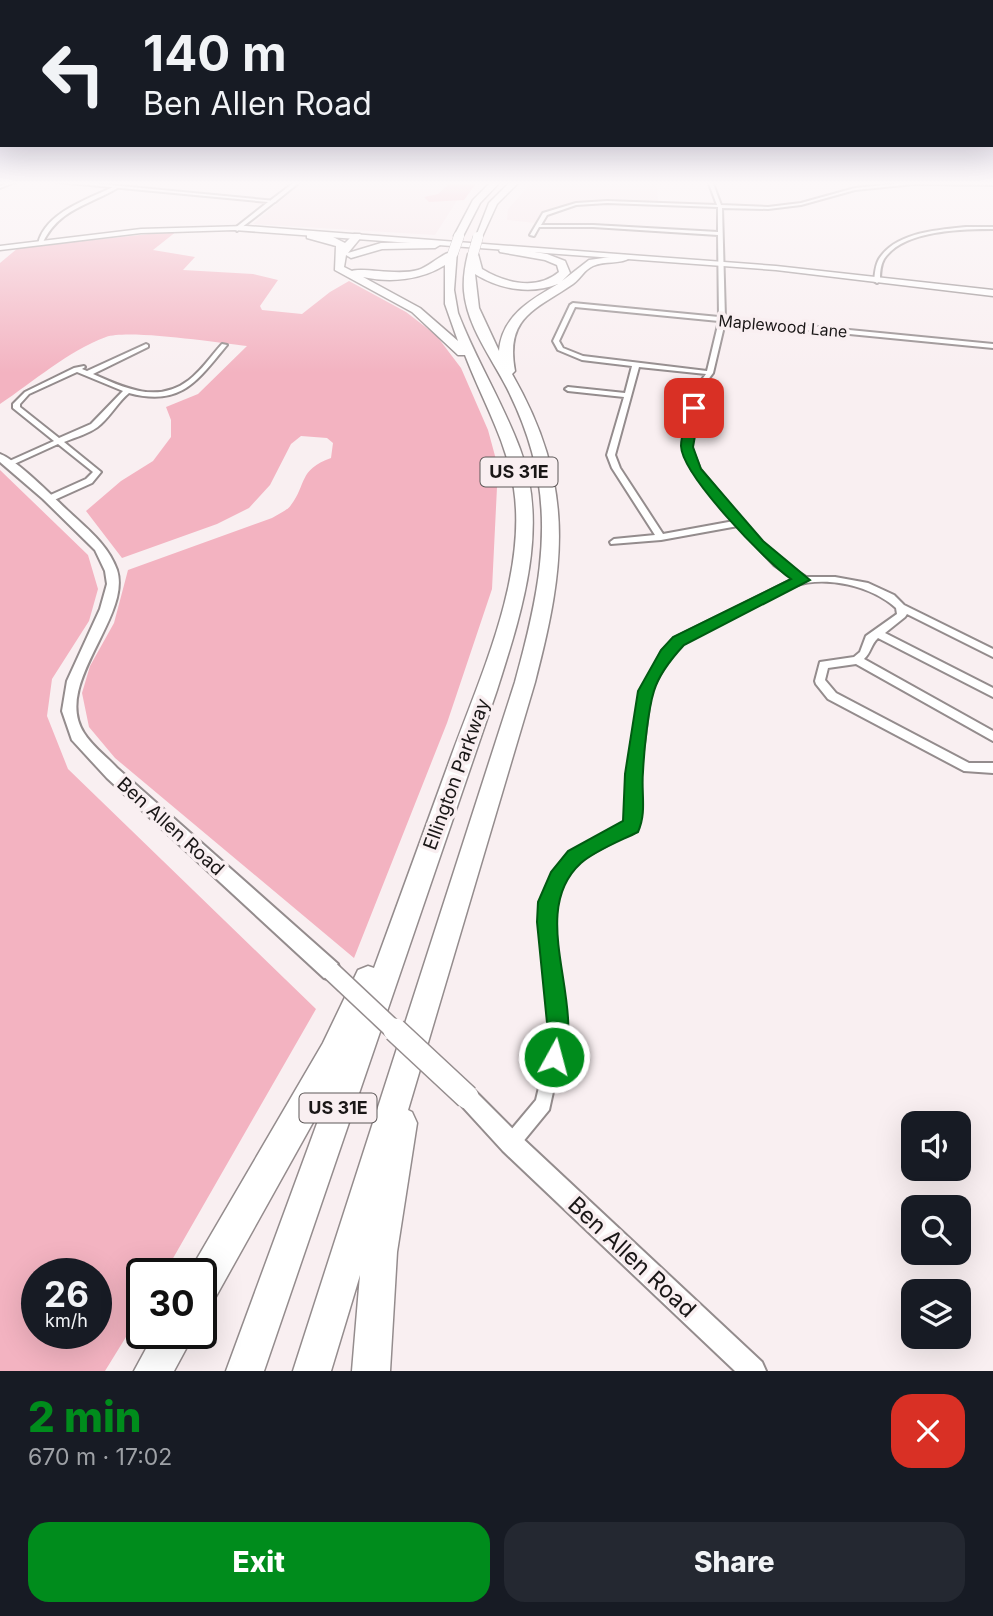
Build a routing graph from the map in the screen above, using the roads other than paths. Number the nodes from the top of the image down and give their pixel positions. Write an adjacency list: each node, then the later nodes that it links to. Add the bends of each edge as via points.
1 (24, 245): 10 (main road)
2 (342, 245): 12 (highway)
3 (354, 245): 12 (highway)
4 (435, 245): 11 (main road); 12 (highway, via 381,246)
5 (456, 245): 13 (highway, Ellington Parkway / US 31E, bridge)
6 (461, 245): 14 (main road)
7 (476, 245): 15 (highway, Ellington Parkway / US 31E, bridge)
8 (719, 245): 17 (street)
9 (896, 245): 20 (street, via 881,260)
10 (0, 248)
11 (504, 250): 14 (main road); 19 (highway, via 552,259)
12 (348, 253): 13 (highway, via 353,270 393,276 439,267); 28 (highway, via 337,262 341,271 426,317)
13 (453, 253): 28 (highway, Ellington Parkway / US 31E, via 450,302)
14 (577, 253): 16 (main road); 17 (main road); 18 (highway); 19 (highway)
15 (473, 254): 19 (highway, via 477,271 503,283 541,285); 30 (highway, Ellington Parkway / US 31E, via 469,300 484,338)
16 (625, 258): 17 (main road); 18 (highway, via 593,261)
17 (720, 264): 20 (main road); 22 (street)
18 (579, 270): 30 (highway, via 575,278 528,307 511,325 504,348)
19 (565, 273)
20 (877, 281): 21 (main road)
21 (993, 293)
22 (722, 320): 25 (street, Maplewood Lane); 26 (street, Maplewood Lane, via 573,305 558,334 560,349 582,358); 29 (street)
23 (146, 345): 27 (street)
24 (224, 345): 32 (street, via 190,384 175,392 145,396)
25 (993, 346)
26 (636, 363): 29 (street); 33 (street)
27 (82, 370): 32 (street); 34 (street, via 27,393 16,404)
28 (476, 370): 48 (highway, Ellington Parkway / US 31E, via 499,413 516,461 522,486 523,543 513,608)
29 (710, 373): 37 (street, via 698,389 687,447 696,470)
30 (513, 387): 49 (highway, Ellington Parkway / US 31E, via 531,426 549,493 553,541 545,607)
31 (568, 389): 33 (street)
32 (128, 391): 34 (street, via 113,401 101,421)
33 (626, 396): 38 (street, via 611,455)
34 (59, 441): 35 (street); 36 (street, via 97,475)
35 (4, 460): 36 (street, Ben Allen Road)
36 (49, 499): 50 (street, Ben Allen Road, bridge, via 100,548 113,584 74,681 69,711 77,736)
37 (740, 523): 38 (street); 40 (street, via 777,563)
38 (661, 537): 39 (street)
39 (614, 542)
40 (803, 580): 41 (street, via 868,586); 50 (street, via 678,641 646,691 631,826 575,857 558,878 548,902 559,1033 543,1104)
41 (901, 607): 42 (street, via 902,615); 43 (street)
42 (876, 633): 44 (street); 45 (street)
43 (993, 653)
44 (857, 660): 46 (street); 47 (street, via 824,665 820,681 832,696 968,768)
45 (993, 693)
46 (993, 736)
47 (993, 768)
48 (430, 844): 51 (highway, via 334,1054); 54 (highway, Ellington Parkway / US 31E)
49 (445, 938): 55 (highway, Ellington Parkway / US 31E); 56 (highway, via 395,1150 379,1252)
50 (511, 1143): 57 (street, Ben Allen Road)
51 (217, 1259)
52 (166, 1349): 53 (highway)
53 (153, 1371)
54 (245, 1371)
55 (312, 1371)
56 (371, 1371)
57 (753, 1371)

